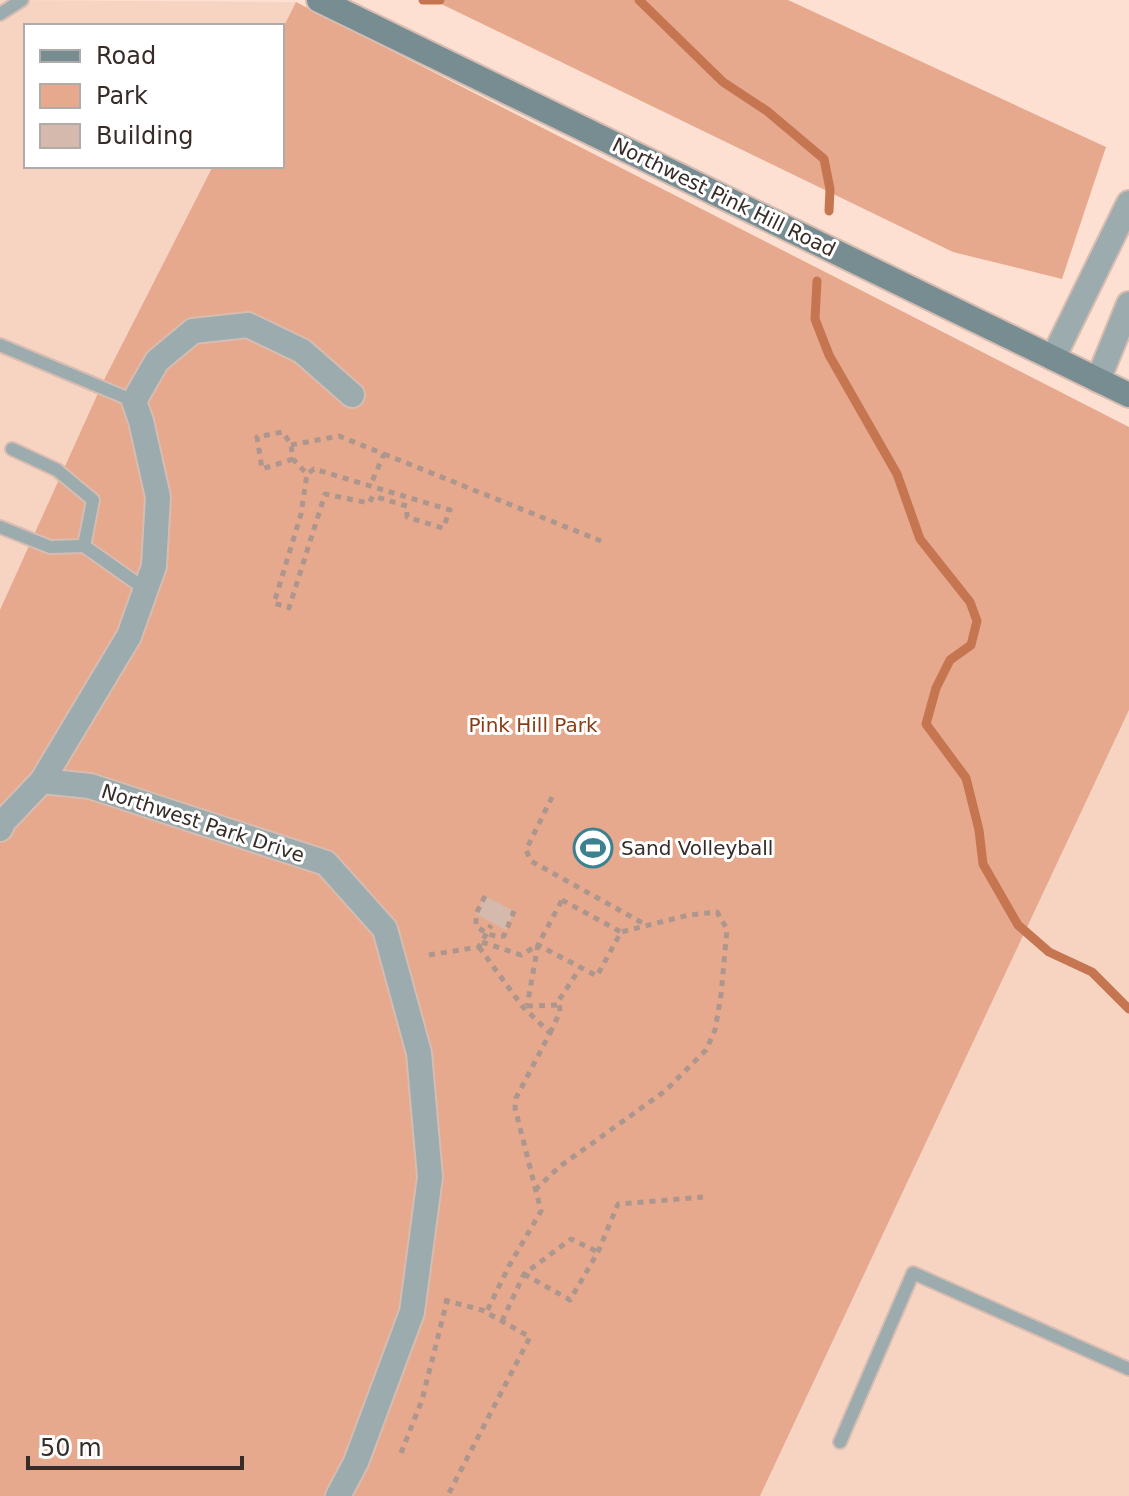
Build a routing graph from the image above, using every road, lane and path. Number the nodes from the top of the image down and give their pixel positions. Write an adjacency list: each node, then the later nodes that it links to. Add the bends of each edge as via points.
1 (22, 0): 3 (lane)
2 (319, 0): 7 (main road, Northwest Pink Hill Road)
3 (0, 14)
4 (1129, 203): 7 (street)
5 (1129, 304): 8 (street)
6 (0, 345): 11 (lane)
7 (1053, 358): 8 (main road, Northwest Pink Hill Road)
8 (1098, 380): 10 (main road, Northwest Pink Hill Road)
9 (352, 395): 11 (street, via 302,351 248,325 193,331 157,361)
10 (1129, 395)
11 (134, 401): 21 (street, via 158,497 154,566)
12 (291, 445): 14 (path, via 339,436); 15 (path); 15 (path, via 283,432 257,437 262,469)
13 (12, 449): 20 (lane, via 57,470 93,500)
14 (384, 454): 17 (path); 19 (path)
15 (293, 459): 16 (path)
16 (307, 474): 17 (path, via 314,469); 17 (path, via 301,514 274,603 289,608 325,494 369,503 373,496 407,506 407,517 443,528 450,510)
17 (370, 486)
18 (0, 527): 20 (lane, via 50,547)
19 (601, 541)
20 (84, 546): 21 (lane)
21 (145, 589): 22 (street, via 129,636)
22 (42, 781): 24 (street); 48 (street, Northwest Park Drive, via 90,786 326,863 385,929 419,1053 430,1177 412,1312 356,1462)
23 (552, 797): 28 (path, via 526,850 531,861)
24 (0, 829)
25 (485, 896): 30 (path, via 475,919)
26 (514, 911): 30 (path, via 504,936)
27 (491, 925): 30 (path)
28 (649, 927): 29 (path); 38 (path, via 717,912 727,929 715,1030 706,1050 665,1091)
29 (621, 932): 32 (path, via 562,900); 34 (path, via 597,976)
30 (486, 933): 31 (path)
31 (480, 944): 32 (path, via 521,955); 33 (path); 36 (path)
32 (538, 945): 34 (path); 36 (path)
33 (429, 955)
34 (581, 967): 35 (path)
35 (560, 1005): 36 (path); 37 (path)
36 (525, 1006): 37 (path)
37 (550, 1033): 38 (path, via 515,1108)
38 (535, 1190): 42 (path, via 541,1211)
39 (703, 1197): 40 (path, via 618,1204)
40 (598, 1252): 41 (path, via 571,1239); 41 (path, via 570,1300)
41 (524, 1274): 43 (path)
42 (486, 1313): 43 (path); 46 (path, via 445,1300 422,1400)
43 (502, 1321): 47 (path, via 530,1337)
44 (1129, 1369): 45 (lane, via 913,1273)
45 (840, 1442)
46 (401, 1453)
47 (449, 1493)
48 (338, 1496)

